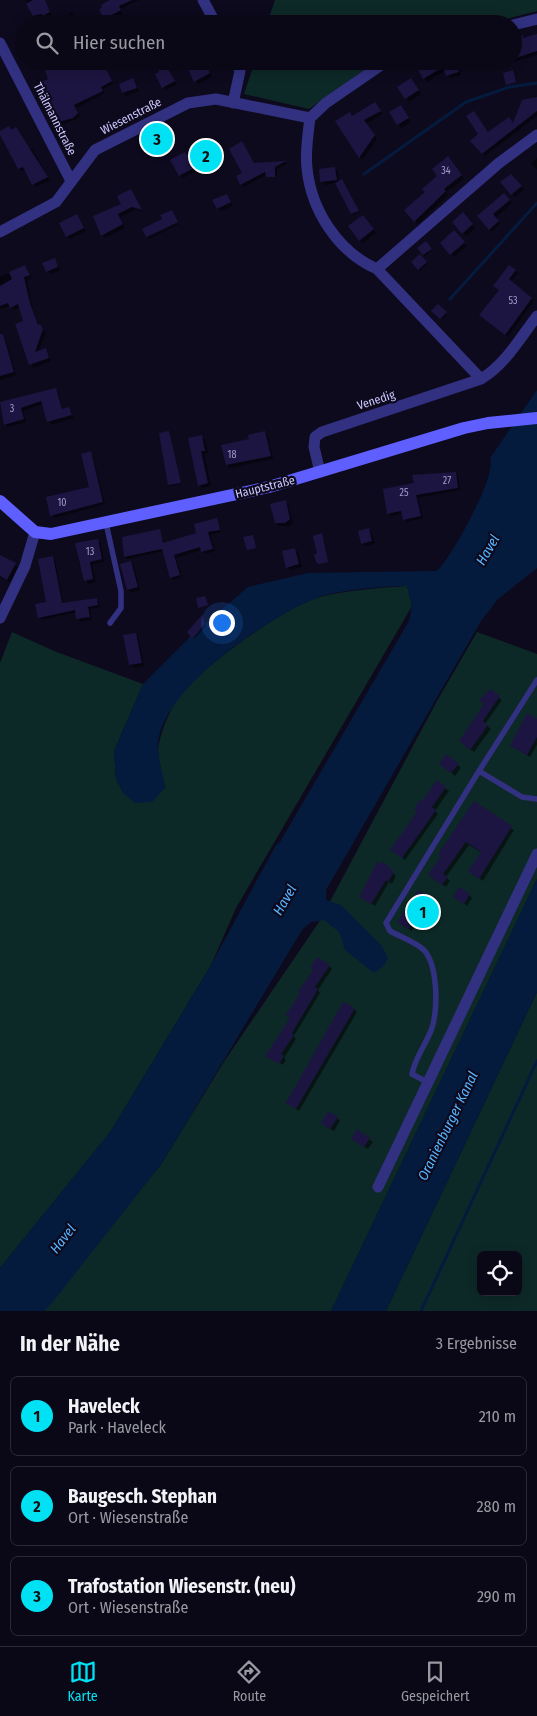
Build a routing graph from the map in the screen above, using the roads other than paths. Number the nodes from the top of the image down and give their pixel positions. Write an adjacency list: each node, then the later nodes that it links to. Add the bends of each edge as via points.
1 (203, 0): 2 (street)
2 (211, 15)
3 (537, 19): 4 (street)
4 (522, 23)
5 (0, 43): 11 (street, Thälmannstraße)
6 (240, 70): 8 (street)
7 (373, 70): 9 (street)
8 (233, 102): 9 (street); 11 (street, Wiesenstraße, via 216,99 188,103 95,150)
9 (310, 118): 13 (street, via 306,168 315,203 345,249 359,261)
10 (537, 135): 13 (street, via 499,163)
11 (71, 181): 12 (street, Wiesenstraße, via 56,202)
12 (0, 232)
13 (377, 269): 15 (street)
14 (537, 316): 15 (street, Venedig, via 504,360)
15 (481, 379): 17 (street, Venedig, via 322,432 315,438 314,447)
16 (537, 418): 17 (main road, Hauptstraße, via 488,422)
17 (320, 472): 19 (main road, Hauptstraße, via 269,487)
18 (0, 501): 20 (main road)
19 (106, 523): 20 (main road, Hauptstraße, via 51,534); 22 (lane, via 121,591 121,608)
20 (34, 532): 21 (street, via 25,566)
21 (0, 618)
22 (110, 623)
23 (537, 680): 24 (lane)
24 (478, 771): 25 (lane, via 522,797); 27 (lane, via 386,923 390,931 423,949 433,967 436,994 432,1028 415,1060 412,1074)
25 (537, 800)
26 (537, 854): 27 (street)
27 (427, 1082): 28 (street)
28 (378, 1187)

